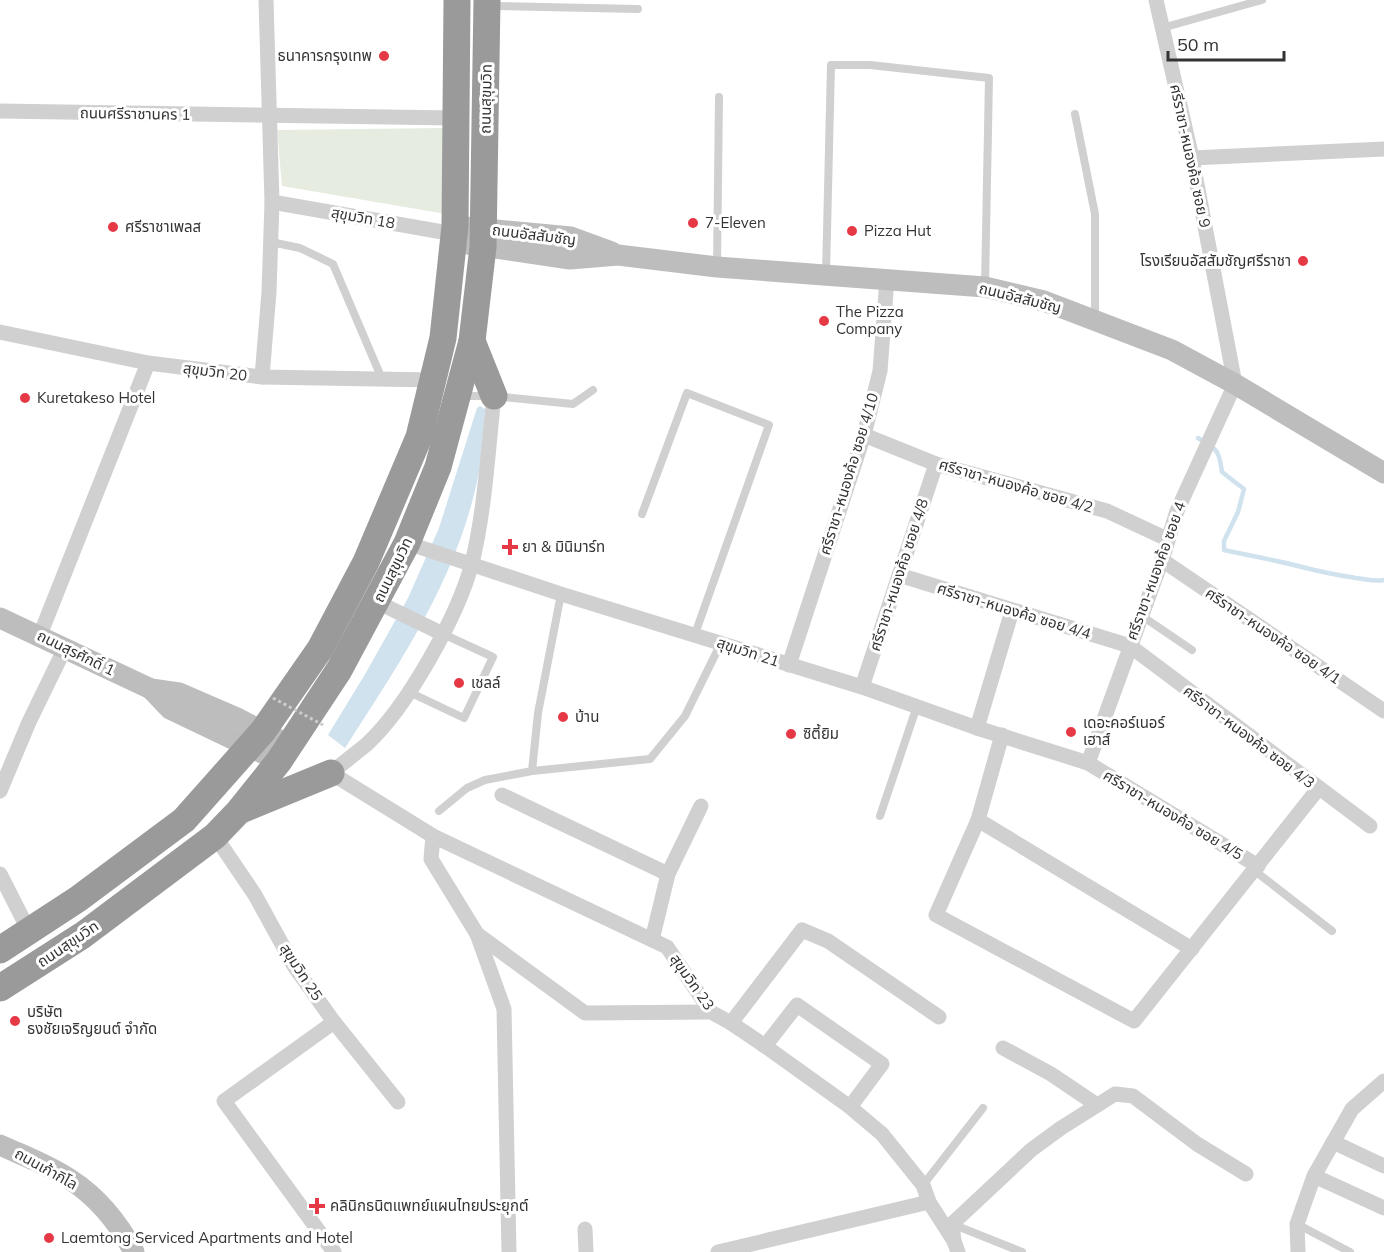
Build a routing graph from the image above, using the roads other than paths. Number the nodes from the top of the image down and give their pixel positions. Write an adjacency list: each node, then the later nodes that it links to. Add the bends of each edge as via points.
1 (266, 0): 11 (street)
2 (457, 0): 12 (highway, ถนนสุขุมวิท)
3 (1156, 0): 7 (street, ศรีราชา-หนองค้อ ซอย 9)
4 (1262, 0): 7 (lane)
5 (487, 3): 6 (lane); 17 (highway, ถนนสุขุมวิท)
6 (638, 9)
7 (1162, 28): 14 (street, ศรีราชา-หนองค้อ ซอย 9)
8 (719, 97): 19 (lane)
9 (0, 111): 11 (street, ถนนศรีราชานคร 1)
10 (1075, 114): 23 (lane, via 1095,214)
11 (270, 116): 12 (street, ถนนศรีราชานคร 1); 15 (street)
12 (455, 118): 16 (highway, ถนนสุขุมวิท)
13 (1384, 149): 14 (street)
14 (1192, 158): 30 (street, ศรีราชา-หนองค้อ ซอย 9)
15 (272, 202): 16 (street, สุขุมวิท 18); 18 (street)
16 (454, 234): 17 (main road, ถนนอัสสัมชัญ); 29 (highway, ถนนสุขุมวิท, via 443,338)
17 (483, 238): 19 (main road, ถนนอัสสัมชัญ, via 571,237 618,255); 25 (highway, ถนนสุขุมวิท)
18 (271, 242): 27 (street); 28 (lane, via 300,248 333,264)
19 (717, 267): 20 (main road, ถนนอัสสัมชัญ)
20 (826, 274): 21 (main road, ถนนอัสสัมชัญ); 22 (lane, via 831,65 870,65 989,78)
21 (887, 279): 22 (main road, ถนนอัสสัมชัญ); 34 (street, ศรีราชา-หนองค้อ ซอย 4/10, via 880,371)
22 (985, 287): 23 (main road, ถนนอัสสัมชัญ, via 1044,301)
23 (1095, 320): 30 (main road, ถนนอัสสัมชัญ, via 1172,350)
24 (0, 332): 26 (street, สุขุมวิท 20)
25 (472, 341): 32 (highway, ถนนสุขุมวิท); 33 (highway)
26 (148, 363): 27 (street, สุขุมวิท 20); 50 (street)
27 (262, 377): 28 (street, สุขุมวิท 20)
28 (382, 380): 29 (street, สุขุมวิท 20)
29 (433, 380): 62 (highway, ถนนสุขุมวิท, via 419,437 366,562 320,649)
30 (1235, 384): 36 (main road, ถนนอัสสัมชัญ); 38 (street, ศรีราชา-หนองค้อ ซอย 4, via 1176,511)
31 (593, 390): 33 (lane, via 573,404)
32 (458, 396): 33 (lane); 39 (highway, ถนนสุขุมวิท)
33 (494, 396): 41 (street)
34 (864, 435): 35 (street, ศรีราชา-หนองค้อ ซอย 4/2); 55 (street, ศรีราชา-หนองค้อ ซอย 4/10)
35 (936, 464): 38 (street, ศรีราชา-หนองค้อ ซอย 4/2, via 1107,511); 42 (street, ศรีราชา-หนองค้อ ซอย 4/8)
36 (1384, 473)
37 (642, 514): 49 (lane, via 687,393 769,425)
38 (1167, 540): 40 (street, ศรีราชา-หนองค้อ ซอย 4)
39 (417, 547): 41 (street, สุขุมวิท 21); 44 (highway, ถนนสุขุมวิท)
40 (1162, 560): 46 (street, ศรีราชา-หนองค้อ ซอย 4); 59 (street, ศรีราชา-หนองค้อ ซอย 4/1)
41 (471, 564): 43 (street, สุขุมวิท 21); 48 (street)
42 (898, 574): 45 (street, ศรีราชา-หนองค้อ ซอย 4/4); 56 (street, ศรีราชา-หนองค้อ ซอย 4/8)
43 (561, 594): 49 (street, สุขุมวิท 21); 65 (lane, via 538,713)
44 (387, 606): 48 (street); 63 (highway, ถนนสุขุมวิท)
45 (1012, 611): 52 (street, ศรีราชา-หนองค้อ ซอย 4/4); 60 (street)
46 (1142, 616): 52 (street, ศรีราชา-หนองค้อ ซอย 4); 54 (lane)
47 (0, 618): 50 (main road, ถนนสุรศักดิ์ 1)
48 (443, 634): 57 (street); 57 (lane, via 493,657 464,718)
49 (695, 634): 51 (street, สุขุมวิท 21)
50 (40, 635): 53 (main road, ถนนสุรศักดิ์ 1)
51 (721, 643): 55 (street, สุขุมวิท 21); 65 (lane, via 685,716 650,759)
52 (1130, 646): 64 (street, ศรีราชา-หนองค้อ ซอย 4); 67 (street, ศรีราชา-หนองค้อ ซอย 4/3)
53 (65, 648): 62 (main road, ถนนสุรศักดิ์ 1, via 151,689 179,693); 68 (street)
54 (1192, 650)
55 (789, 665): 56 (street, สุขุมวิท 21)
56 (862, 687): 58 (street, สุขุมวิท 21)
57 (408, 692): 66 (street, via 368,743)
58 (917, 706): 60 (street, สุขุมวิท 21); 73 (lane)
59 (1384, 711)
60 (977, 728): 61 (street, สุขุมวิท 21)
61 (1002, 735): 64 (street, สุขุมวิท 21); 74 (street)
62 (257, 738): 63 (main road, ถนนสุรศักดิ์ 1); 81 (highway, ถนนสุขุมวิท, via 184,820)
63 (284, 753): 71 (highway, ถนนสุขุมวิท)
64 (1088, 763): 78 (street, ศรีราชา-หนองค้อ ซอย 4/5)
65 (532, 771): 72 (lane, via 485,780 467,788)
66 (331, 773): 71 (highway); 77 (street, สุขุมวิท 23)
67 (1318, 789): 75 (street, ศรีราชา-หนองค้อ ซอย 4/3); 78 (street)
68 (0, 791)
69 (502, 795): 80 (street)
70 (701, 806): 80 (street)
71 (239, 811): 76 (highway, ถนนสุขุมวิท)
72 (439, 811)
73 (880, 816)
74 (978, 820): 85 (street); 85 (street, via 936,915 1134,1021)
75 (1370, 826)
76 (215, 836): 87 (highway, ถนนสุขุมวิท, via 83,935); 90 (street, สุขุมวิท 25, via 255,895 294,966)
77 (433, 836): 83 (street, via 431,859); 84 (street, สุขุมวิท 23)
78 (1257, 869): 82 (lane); 85 (street)
79 (0, 874): 81 (street)
80 (668, 874): 84 (street)
81 (29, 931): 86 (highway, ถนนสุขุมวิท)
82 (1332, 931)
83 (477, 934): 88 (street, via 585,1013); 114 (street, via 504,1009)
84 (651, 940): 88 (street, สุขุมวิท 23, via 668,947)
85 (1192, 949)
86 (0, 950)
87 (0, 988)
88 (711, 1012): 91 (street, สุขุมวิท 23)
89 (939, 1017): 91 (street, via 828,941 802,930)
90 (334, 1022): 95 (street, สุขุมวิท 25); 113 (street, via 224,1101)
91 (731, 1023): 92 (street, สุขุมวิท 23)
92 (765, 1046): 97 (street, สุขุมวิท 23); 97 (street, via 797,1005 882,1064)
93 (1003, 1048): 96 (street, via 1051,1074)
94 (1384, 1081): 99 (street, via 1352,1109)
95 (398, 1102)
96 (1096, 1106): 102 (street, via 1115,1094 1133,1096); 107 (street, via 1031,1150)
97 (850, 1107): 104 (street, สุขุมวิท 23, via 882,1134)
98 (982, 1108): 104 (lane)
99 (1333, 1142): 101 (street); 103 (street)
100 (0, 1145): 112 (main road, ถนนเก้ากิโล, via 71,1180 97,1202 124,1233)
101 (1384, 1166)
102 (1245, 1174)
103 (1314, 1176): 106 (street); 108 (street)
104 (923, 1185): 105 (street, สุขุมวิท 23)
105 (929, 1202): 110 (street, สุขุมวิท 23); 111 (street)
106 (1384, 1208)
107 (952, 1224): 110 (street); 117 (lane)
108 (1297, 1224): 118 (street); 119 (lane)
109 (585, 1229): 115 (street)
110 (956, 1246)
111 (761, 1247): 116 (street)
112 (134, 1252)
113 (334, 1252)
114 (509, 1252)
115 (586, 1252)
116 (718, 1252)
117 (1022, 1252)
118 (1298, 1252)
119 (1350, 1252)

